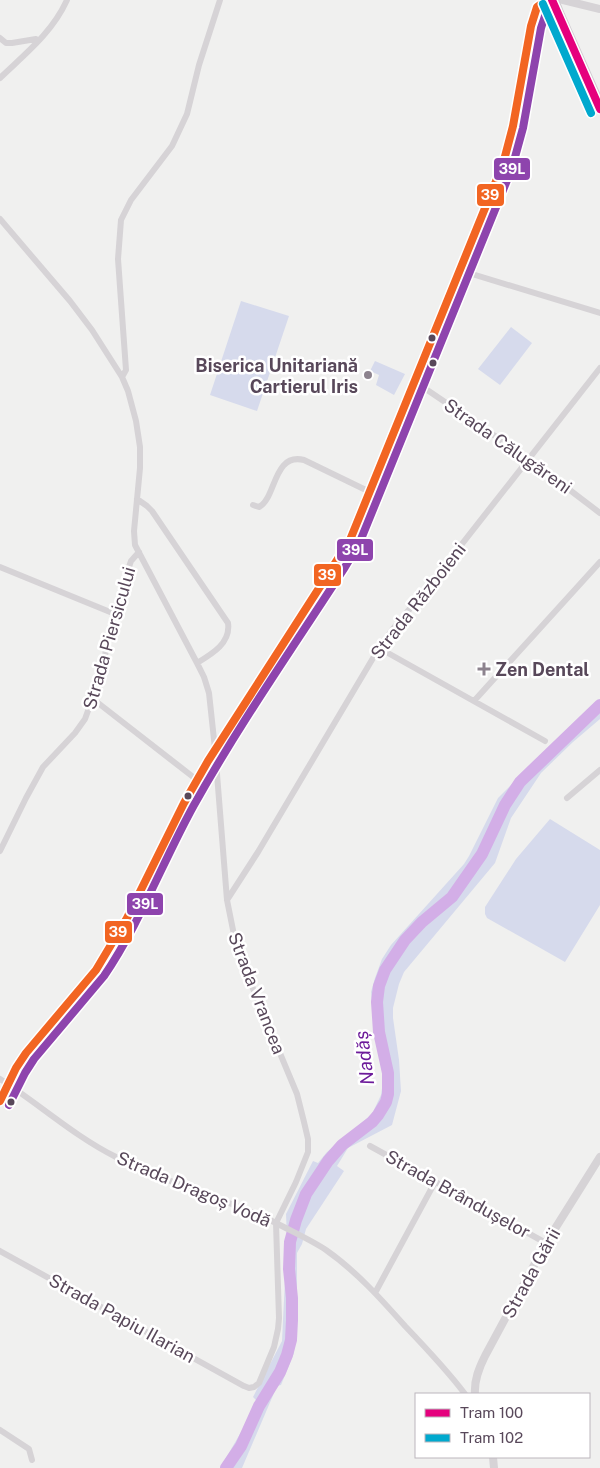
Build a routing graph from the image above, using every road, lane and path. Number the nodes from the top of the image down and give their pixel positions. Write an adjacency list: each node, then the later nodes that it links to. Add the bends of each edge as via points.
1 (68, 0): 10 (street, via 55,23)
2 (220, 0): 17 (street, via 187,114 172,146 121,220 118,259 126,370)
3 (533, 0): 8 (main road, via 529,16)
4 (547, 0): 8 (main road, via 537,7)
5 (554, 0): 12 (main road)
6 (563, 0): 7 (street)
7 (600, 9)
8 (531, 26): 14 (main road, via 507,150)
9 (0, 38): 10 (street, via 6,42)
10 (38, 41): 11 (street)
11 (0, 78)
12 (600, 105)
13 (0, 219): 17 (street, via 70,301)
14 (459, 270): 15 (street); 18 (main road)
15 (600, 313)
16 (600, 368): 19 (street, Strada Războieni)
17 (122, 376): 21 (street, via 136,421 140,447)
18 (414, 381): 19 (street, Strada Călugăreni); 20 (main road)
19 (529, 459): 23 (street, Strada Călugăreni); 28 (street, Strada Războieni)
20 (370, 492): 22 (street, via 304,460 295,459 290,460 278,474 264,504 259,507); 32 (main road, via 337,562)
21 (137, 499): 24 (street, via 134,538); 29 (street, via 152,511 228,623 228,632 220,647)
22 (253, 505)
23 (600, 513)
24 (139, 552): 27 (street, Strada Piersicului, via 131,561); 29 (street)
25 (600, 562): 31 (street)
26 (0, 567): 27 (street)
27 (115, 614): 30 (street, Strada Piersicului)
28 (379, 648): 31 (street); 40 (street, Strada Războieni)
29 (197, 663): 34 (street, via 208,692)
30 (93, 699): 37 (street); 39 (street, Strada Piersicului, via 79,728 43,767)
31 (474, 701): 33 (street)
32 (221, 740): 34 (main road); 35 (street, Strada Vrancea)
33 (544, 741)
34 (215, 749): 35 (main road)
35 (212, 761): 37 (main road); 40 (street, Strada Vrancea)
36 (600, 770): 38 (street)
37 (197, 780): 41 (main road, via 105,956)
38 (567, 798)
39 (0, 851)
40 (227, 900): 46 (street, Strada Vrancea, via 244,967 297,1094 308,1139 308,1152)
41 (4, 1082): 42 (main road); 46 (street, Strada Dragoș Vodă, via 86,1140 116,1157)
42 (0, 1101)
43 (370, 1146): 45 (street, Strada Brândușelor)
44 (600, 1156): 47 (street, Strada Gării)
45 (435, 1182): 47 (street, Strada Brândușelor); 49 (street)
46 (279, 1225): 49 (street, Strada Dragoș Vodă, via 326,1250); 50 (street, Strada Vrancea, via 277,1337 259,1383 254,1387)
47 (546, 1243): 52 (street, Strada Gării, via 485,1356)
48 (0, 1251): 50 (street, Strada Papiu Ilarian)
49 (375, 1293): 51 (street, Strada Dragoș Vodă)
50 (244, 1386)
51 (463, 1393)
52 (475, 1393)
53 (0, 1430): 54 (street, via 29,1449)
54 (32, 1460)

